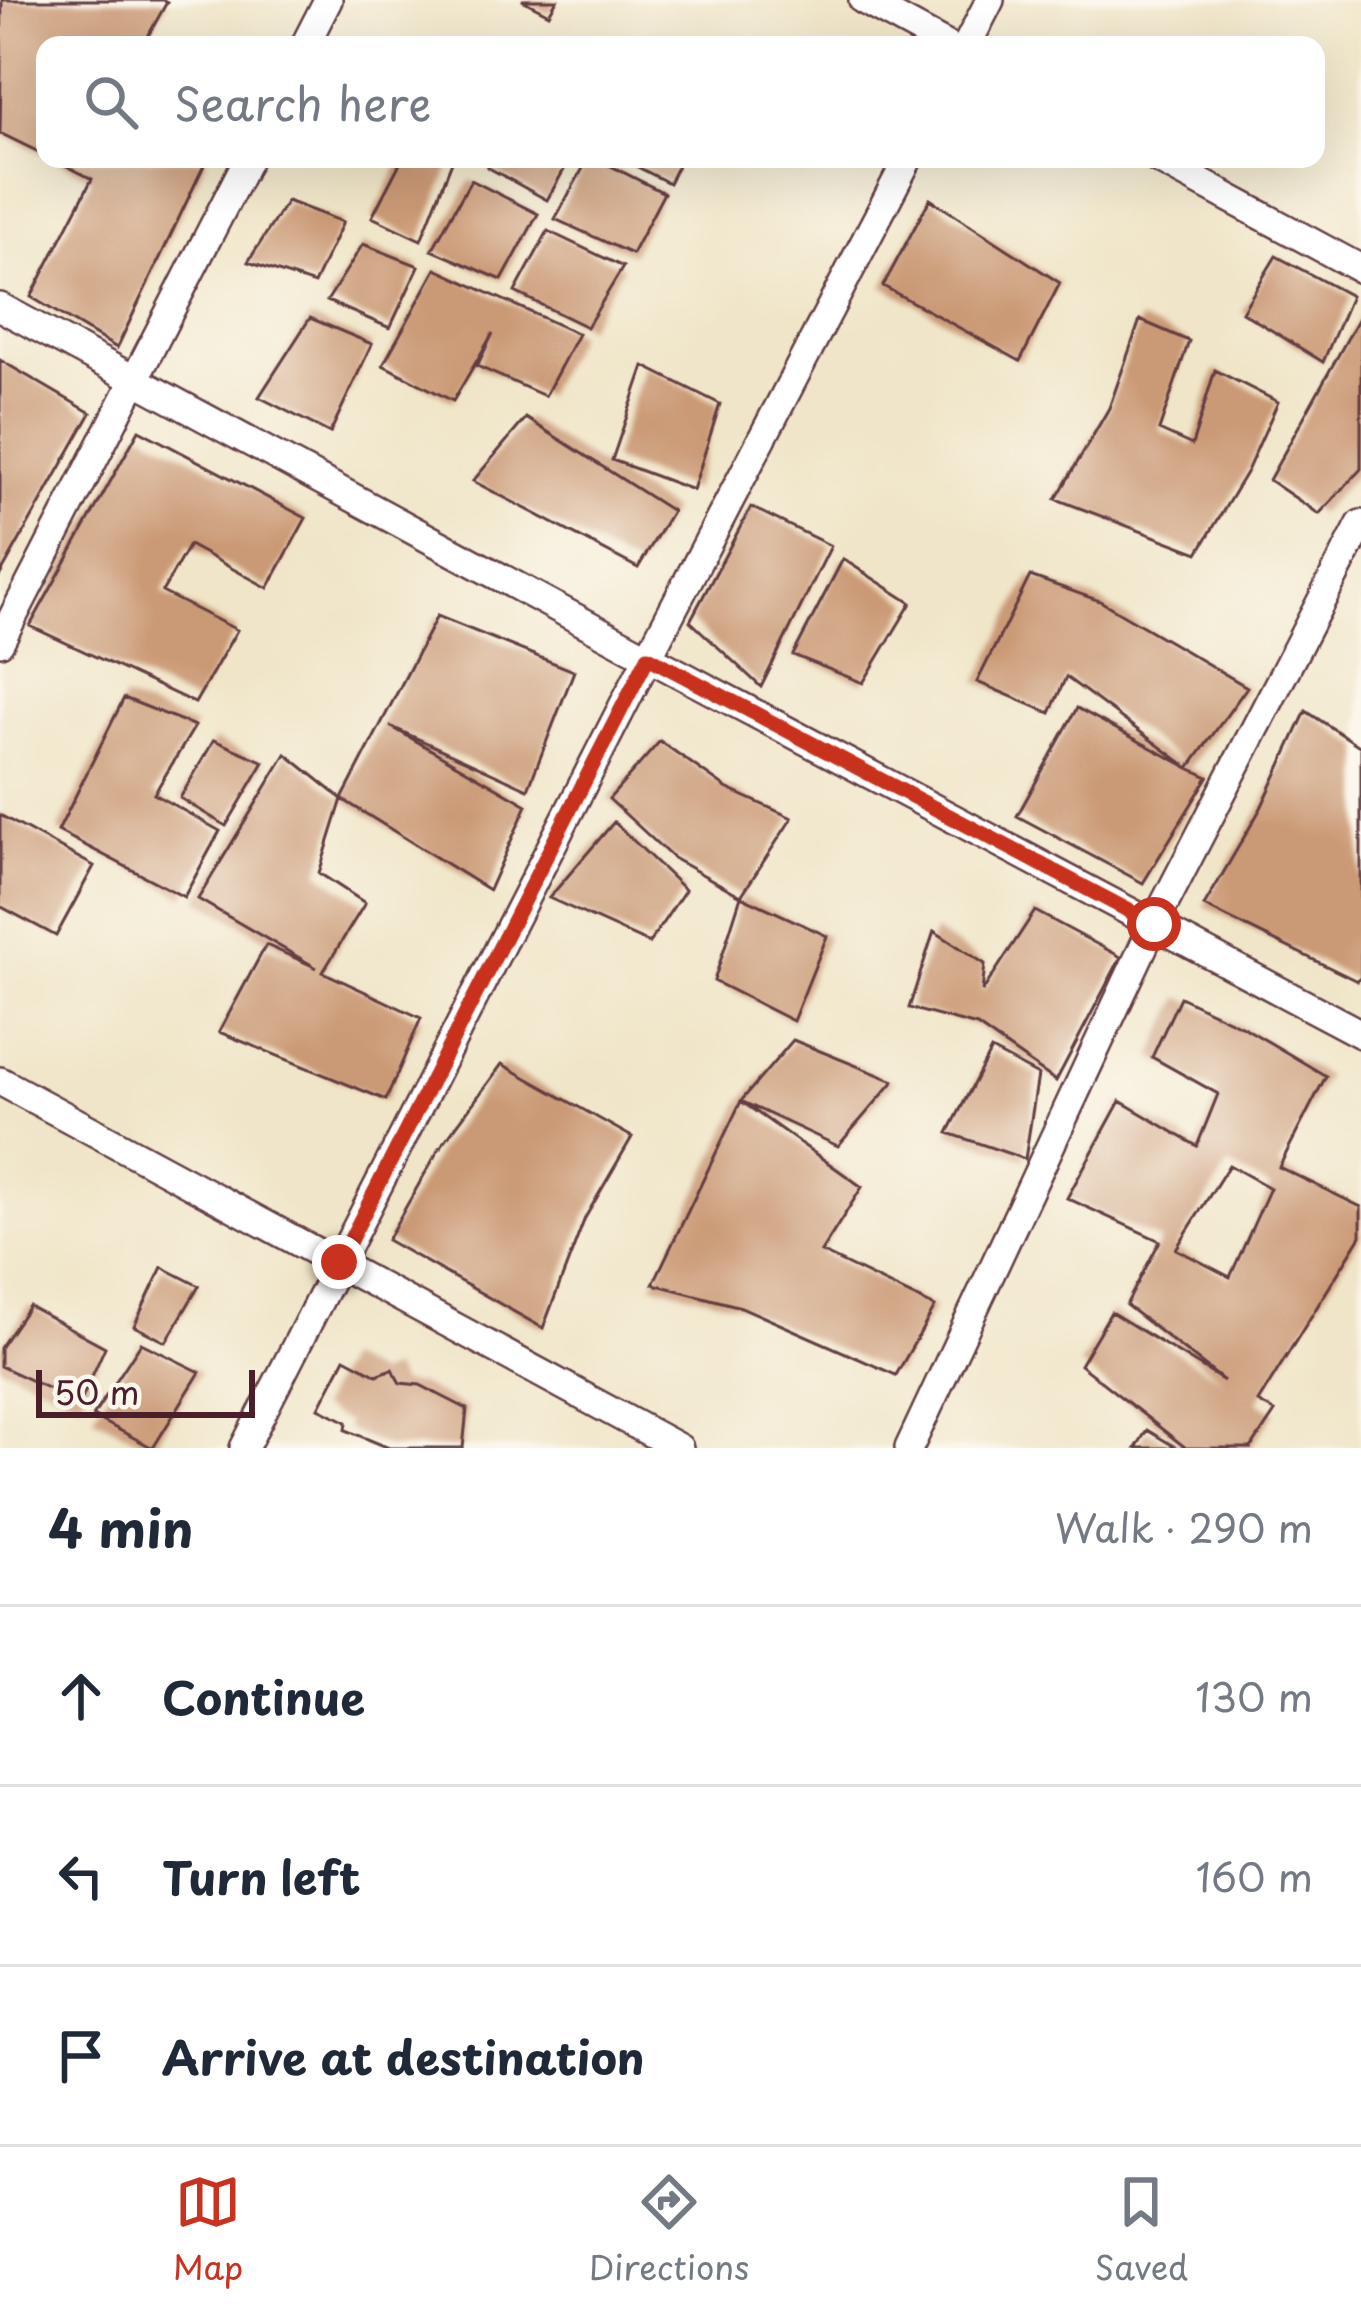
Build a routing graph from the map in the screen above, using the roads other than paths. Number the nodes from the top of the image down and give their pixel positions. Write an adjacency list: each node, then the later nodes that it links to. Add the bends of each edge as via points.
1 (328, 0): 4 (street)
2 (863, 0): 5 (street)
3 (990, 0): 6 (street)
4 (310, 36)
5 (929, 36)
6 (972, 36)
7 (243, 168): 12 (street)
8 (903, 168): 15 (street)
9 (1174, 168): 10 (street)
10 (1361, 269)
11 (0, 307): 12 (street)
12 (135, 380): 14 (street); 15 (street)
13 (1361, 524): 16 (street)
14 (0, 642)
15 (648, 657): 16 (street); 19 (street)
16 (1154, 924): 17 (street); 22 (street)
17 (1361, 1034)
18 (0, 1081): 19 (street)
19 (339, 1262): 20 (street); 21 (street)
20 (244, 1448)
21 (680, 1448)
22 (909, 1448)

